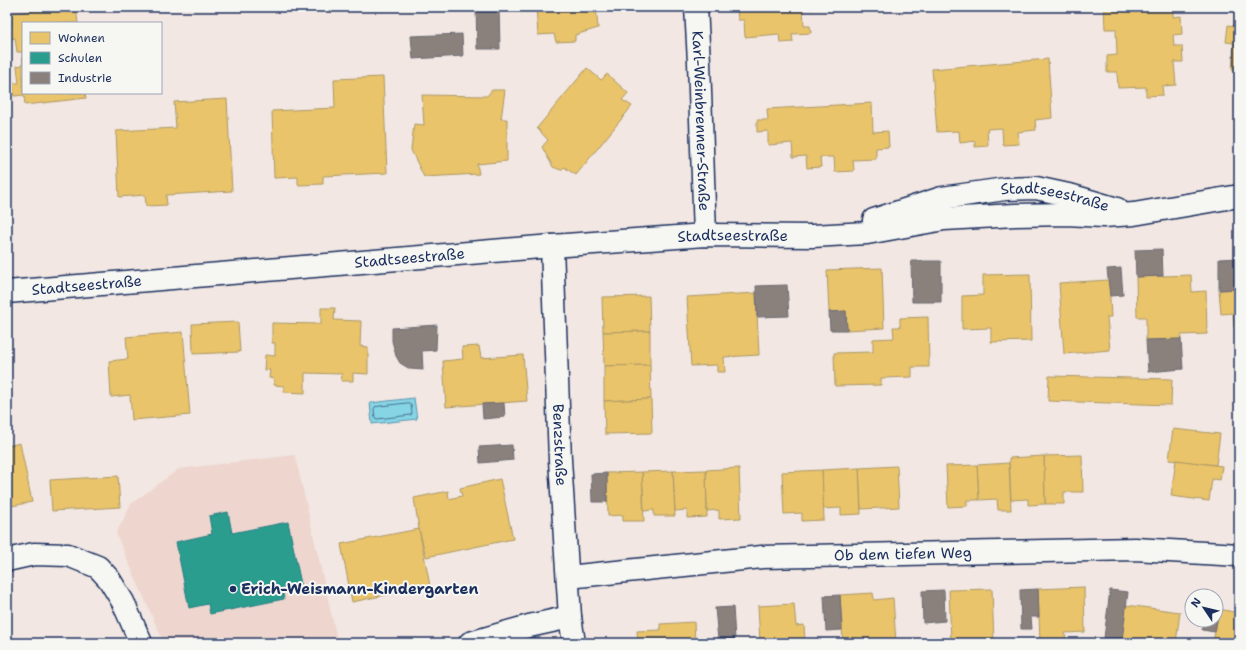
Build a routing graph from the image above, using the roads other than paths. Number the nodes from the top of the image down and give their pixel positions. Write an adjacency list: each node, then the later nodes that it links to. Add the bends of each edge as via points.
1 (696, 7): 3 (street, Karl-Weinbrenner-Straße)
2 (1239, 196): 3 (street, Stadtseestraße, via 1134,214 1015,215 944,219 867,233 812,236)
3 (705, 235): 4 (street, Stadtseestraße)
4 (552, 246): 5 (street, Stadtseestraße); 8 (street, Benzstraße, via 560,460)
5 (7, 292)
6 (1239, 555): 8 (street, Ob dem tiefen Weg, via 1135,549 762,557)
7 (7, 560): 10 (street, via 34,554 68,555 98,567 123,602)
8 (568, 577): 9 (street, Benzstraße)
9 (570, 617): 11 (street); 12 (street, Benzstraße)
10 (142, 643)
11 (470, 643)
12 (574, 643)

